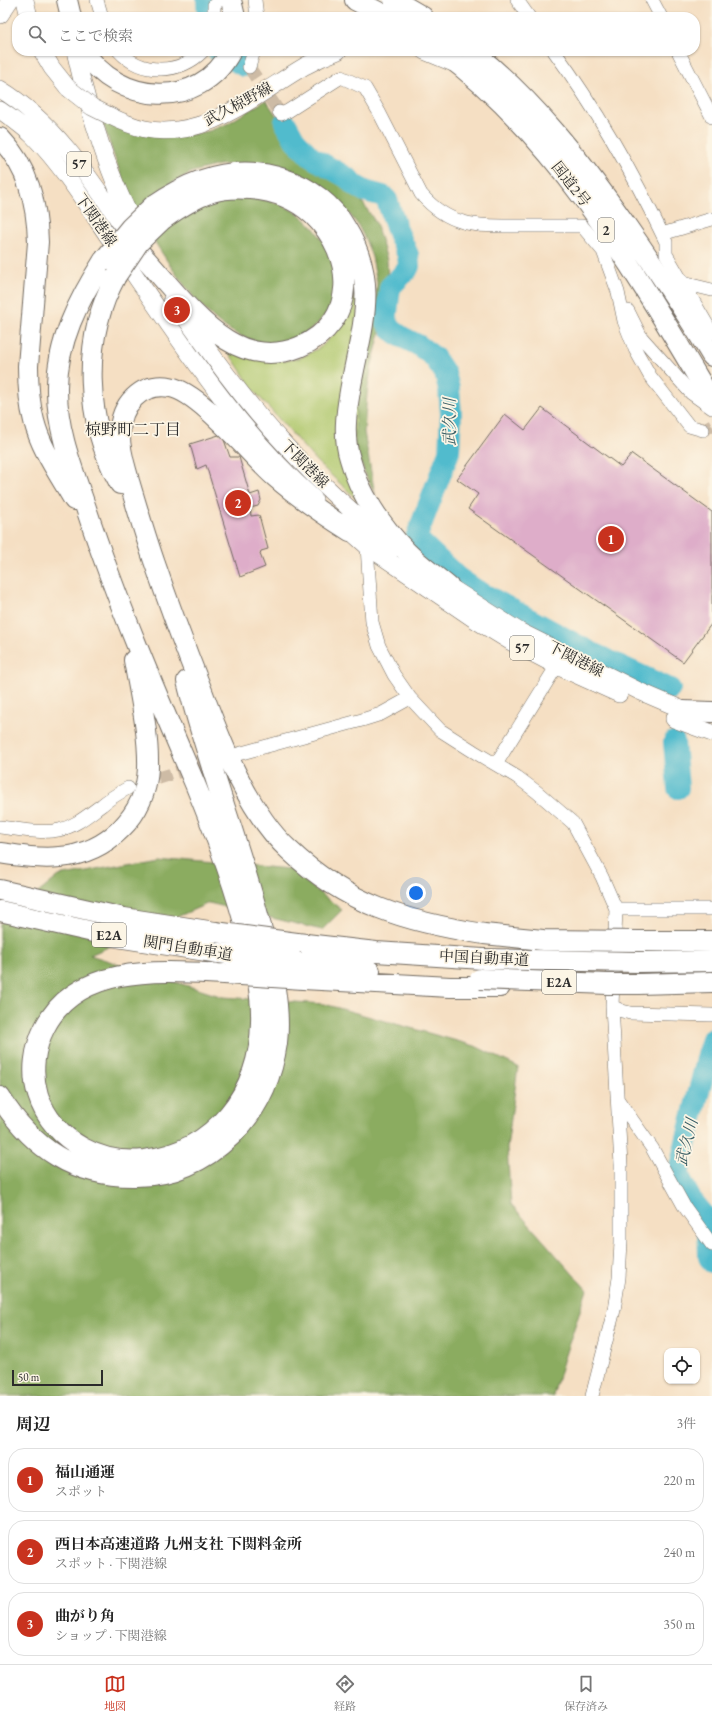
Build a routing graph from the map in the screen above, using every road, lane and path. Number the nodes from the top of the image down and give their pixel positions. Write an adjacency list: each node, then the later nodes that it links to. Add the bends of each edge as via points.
1 (10, 0): 23 (main road)
2 (25, 0): 12 (main road)
3 (66, 0): 13 (main road); 14 (highway)
4 (97, 0): 15 (street)
5 (219, 0): 16 (street, via 214,6)
6 (231, 0): 17 (highway)
7 (255, 0): 18 (street)
8 (355, 0): 19 (highway)
9 (394, 0): 20 (highway)
10 (517, 0): 21 (street)
11 (652, 0): 22 (street)
12 (28, 12)
13 (67, 12)
14 (70, 12)
15 (101, 12)
16 (214, 12)
17 (234, 12)
18 (257, 12)
19 (378, 12)
20 (414, 12)
21 (525, 12)
22 (658, 12)
23 (0, 15)
24 (45, 56): 31 (main road, 武久椋野線, bridge, via 68,88 92,107 128,125 146,129 182,129 238,108 306,65)
25 (75, 56): 51 (main road, via 94,121 127,209 147,247)
26 (87, 56): 29 (highway, via 115,82 149,94 172,94 196,86 216,71)
27 (125, 56): 28 (street, via 144,68 164,69 185,64)
28 (196, 56)
29 (227, 56)
30 (252, 56): 37 (street)
31 (327, 56)
32 (436, 56): 38 (main road, via 452,63)
33 (447, 56): 38 (highway, 国道2号 / 2)
34 (478, 56): 54 (highway, 国道2号 / 2, via 544,119 583,167 646,253)
35 (558, 56): 46 (street, via 606,128)
36 (681, 56): 42 (street)
37 (249, 67)
38 (474, 78): 55 (highway, 国道2号 / 2, via 527,130 588,206 643,285)
39 (0, 89): 47 (main road, 下関港線 / 57, via 22,104 56,136 102,196)
40 (0, 110): 59 (main road, 下関港線 / 57, via 32,135 46,150 192,358 239,419 281,466)
41 (279, 112): 50 (street, via 281,114 288,111 341,77 365,88 422,194 440,212 474,226 582,226 602,250)
42 (712, 117)
43 (0, 138): 60 (highway, via 24,171 35,202 38,242 28,366 28,386 34,421 48,454)
44 (158, 213): 51 (highway, via 179,208 212,192 229,188 265,190 282,195 312,214 324,226 335,241 344,272 342,300 332,321 316,338 280,353 254,351 226,340 195,314); 58 (highway, bridge, via 108,290 97,324 92,364 94,403 102,442); 60 (highway, bridge, via 130,228 89,283 65,339 58,372 59,416 65,445); 62 (highway, via 183,187 198,180 216,175 254,172 273,175 308,190 330,206 343,222 359,253 366,286 364,323 346,414 349,458 360,487 389,531 407,551)
45 (712, 219): 46 (street)
46 (662, 234): 48 (street, via 666,242 666,254)
47 (142, 255): 51 (highway); 53 (main road, 下関港線 / 57)
48 (683, 283): 49 (street); 52 (street)
49 (712, 290)
50 (618, 292): 56 (street, via 642,337 691,393); 57 (street, via 624,321 634,349 650,376 689,426)
51 (178, 294): 53 (main road)
52 (712, 333)
53 (207, 350): 62 (main road, 下関港線 / 57, via 258,414 317,478 380,536)
54 (712, 356)
55 (712, 401)
56 (712, 408)
57 (703, 430)
58 (140, 521): 59 (highway, via 121,451 120,422 134,397 142,391 160,386 171,387 190,396 210,412 274,476 316,509); 63 (highway)
59 (350, 531): 61 (main road, 下関港線 / 57)
60 (95, 536): 64 (highway)
61 (367, 546): 65 (main road, 下関港線 / 57, via 513,643); 66 (street, via 372,622 379,646)
62 (450, 588): 65 (main road, 下関港線 / 57)
63 (169, 605): 81 (highway, bridge, via 238,778 269,828 286,848 327,882 369,905 422,923 484,934 544,940); 89 (highway, via 204,744 247,874 268,954 278,1019 274,1061 268,1080 251,1114 211,1153 180,1169 146,1176 109,1175 60,1158 30,1137)
64 (128, 627): 75 (highway, via 148,755 146,785 136,811 117,833 94,848 78,854 42,858); 84 (highway, bridge, via 207,813 232,881 252,956 260,998 260,1043 249,1084 229,1115 206,1137 172,1154 137,1161 102,1156 71,1142 48,1117 35,1086 34,1068 40,1035 58,1006 85,987 126,975 184,972 224,974)
65 (561, 660): 67 (main road, 下関港線 / 57); 70 (main road, 下関港線 / 57, via 677,720); 72 (street)
66 (410, 698): 71 (street, via 381,714); 72 (street, via 429,719 452,738)
67 (682, 711): 68 (highway); 69 (main road, 下関港線 / 57)
68 (712, 712)
69 (712, 721)
70 (712, 733)
71 (238, 754)
72 (496, 764): 77 (street, via 538,792 573,823)
73 (128, 788): 74 (street, via 88,816 59,830)
74 (0, 827)
75 (0, 853)
76 (0, 890): 80 (highway, 関門自動車道 / E2A, bridge, via 124,918)
77 (616, 909): 78 (street); 87 (street)
78 (712, 909)
79 (0, 911): 82 (highway, 関門自動車道 / E2A, bridge, via 111,936)
80 (256, 938): 83 (highway, 中国自動車道 / E2A, bridge, via 376,952 483,959)
81 (712, 941)
82 (259, 958): 84 (highway, 中国自動車道 / E2A, bridge)
83 (712, 961)
84 (301, 971): 86 (highway, 中国自動車道 / E2A, bridge); 86 (highway, via 450,987)
85 (712, 982): 86 (highway, 中国自動車道 / E2A, bridge)
86 (608, 984)
87 (612, 1006): 88 (street, via 630,1013); 90 (street)
88 (712, 1015)
89 (0, 1097)
90 (618, 1100): 91 (street, via 652,1148 684,1206); 92 (street, via 621,1165 619,1278 614,1310)
91 (712, 1245)
92 (592, 1396)

